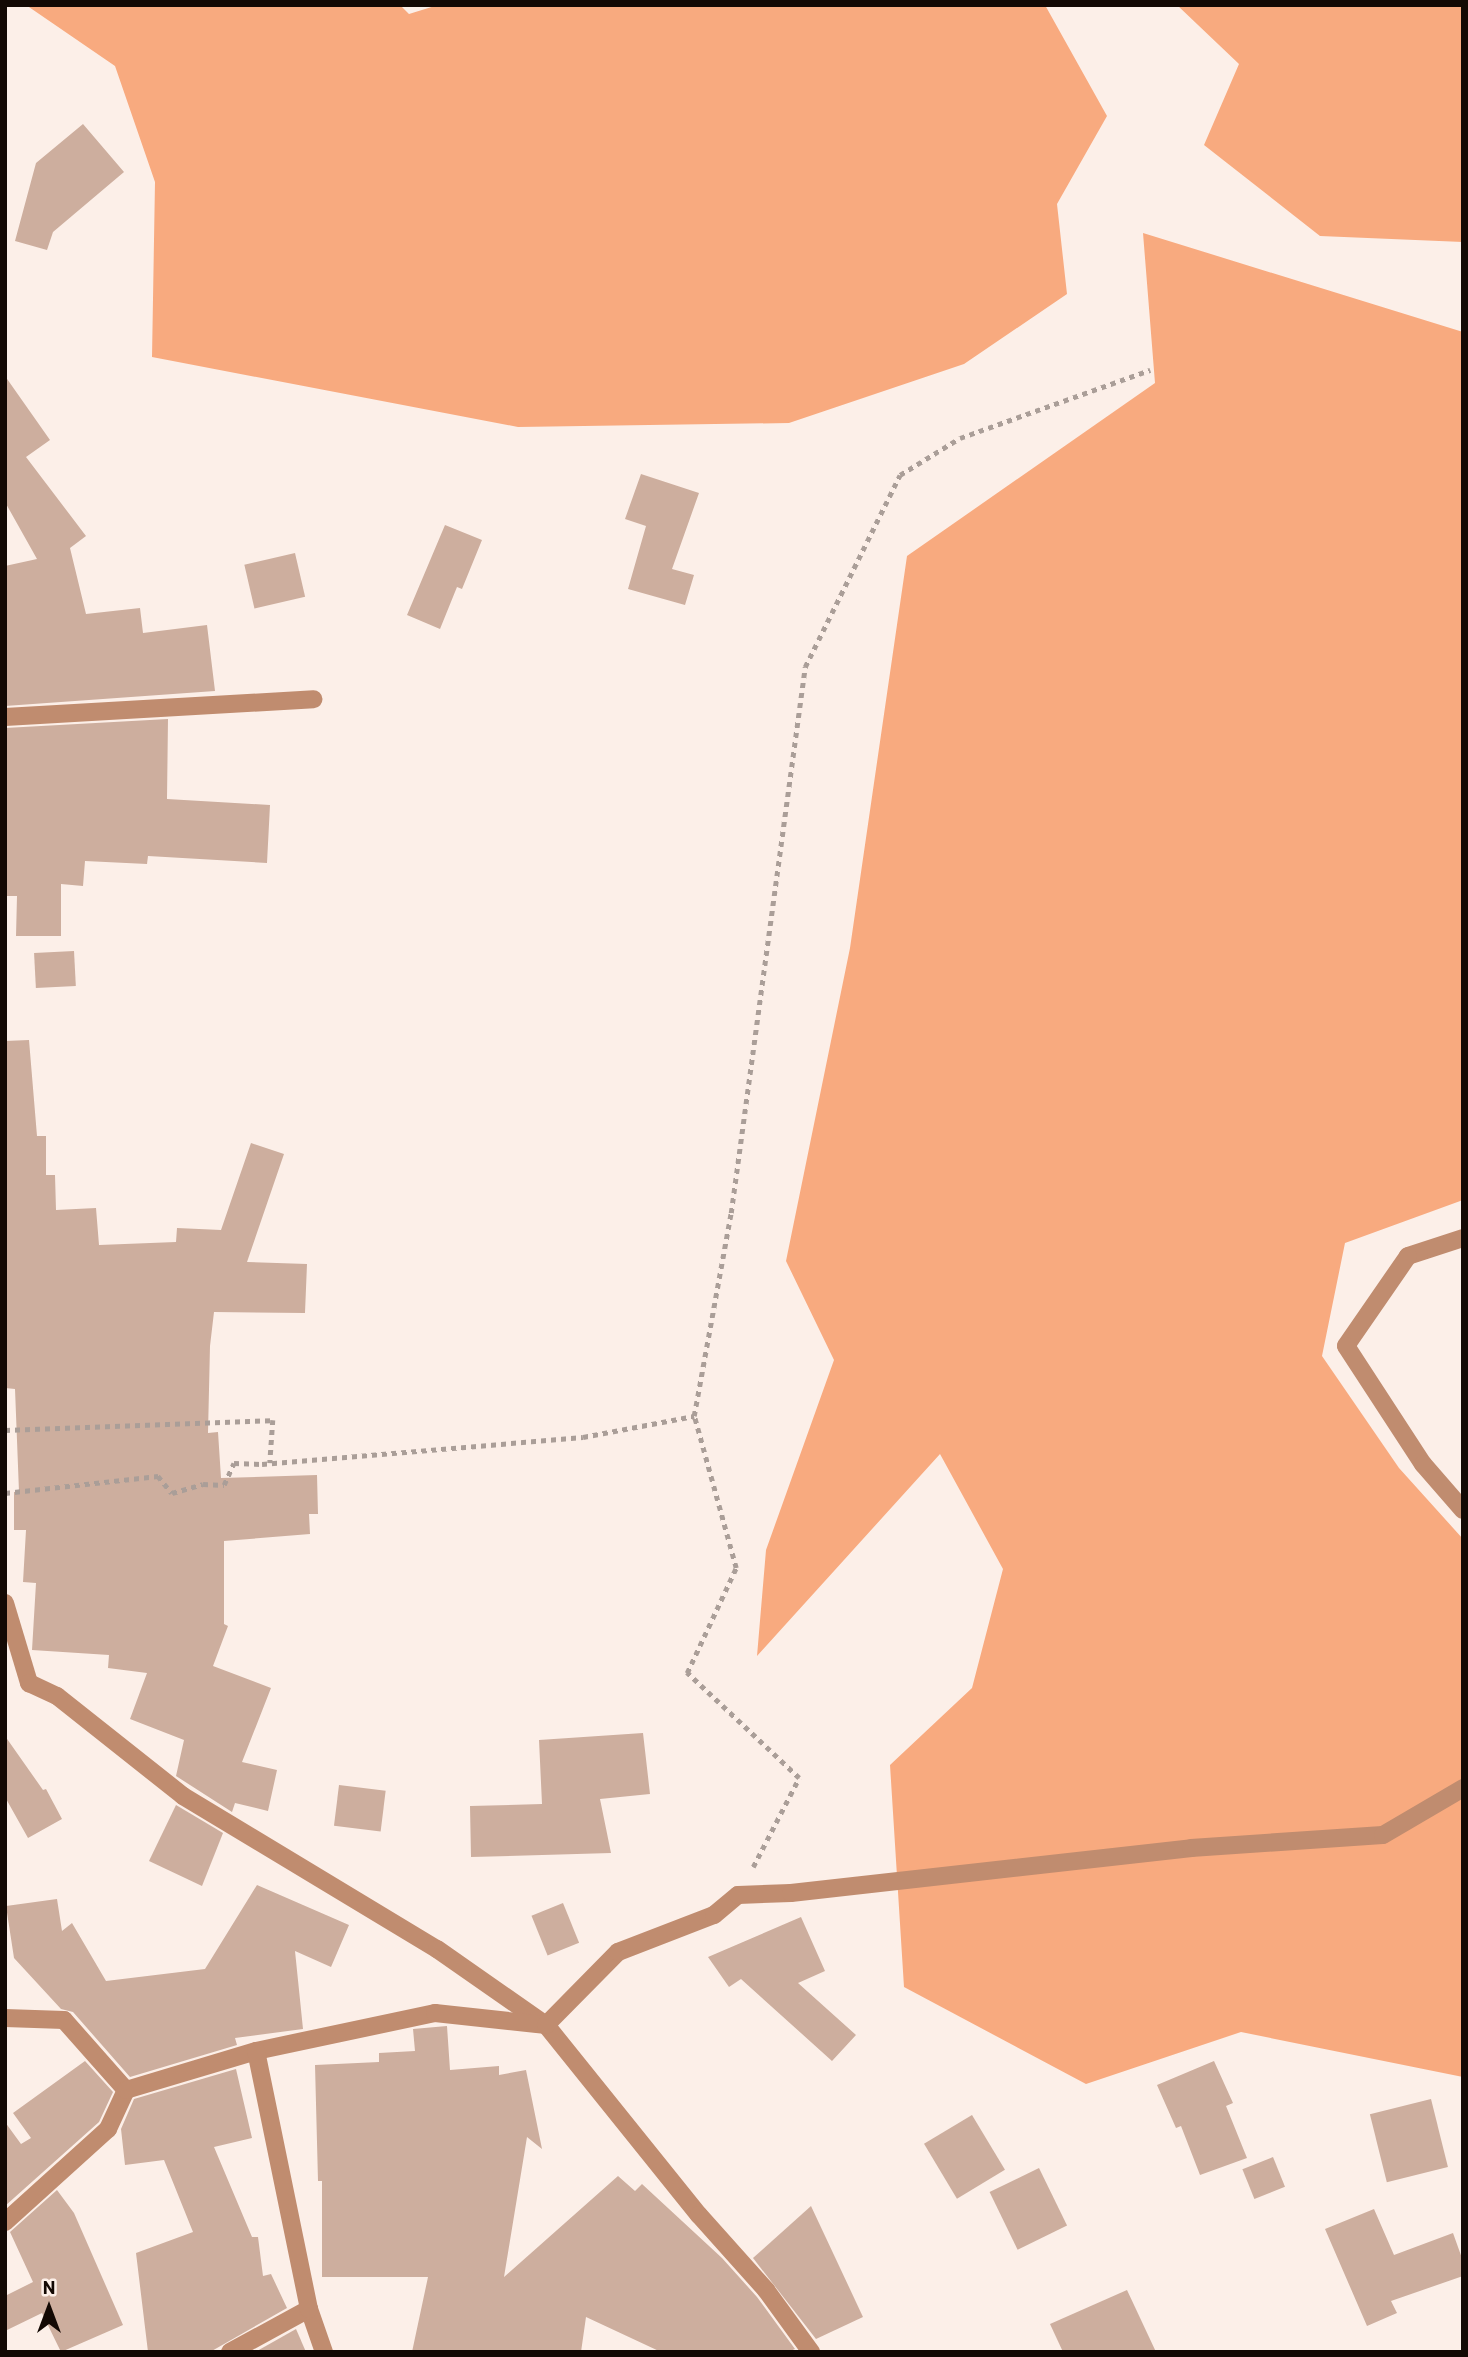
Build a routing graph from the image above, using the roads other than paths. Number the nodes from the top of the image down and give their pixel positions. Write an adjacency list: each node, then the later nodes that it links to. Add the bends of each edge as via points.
1 (313, 699): 2 (street)
2 (5, 717)
3 (1463, 1238): 4 (street, via 1408,1256 1346,1346 1423,1464)
4 (1463, 1510)
5 (5, 1603): 8 (street, via 29,1683 57,1696 183,1796 437,1949)
6 (1463, 1788): 8 (street, via 1383,1835 1191,1848 738,1895 714,1915 618,1952)
7 (5, 2018): 10 (street, via 64,2020)
8 (546, 2025): 9 (street, via 435,2013); 15 (street, via 698,2216 766,2290)
9 (256, 2051): 10 (street); 12 (street)
10 (126, 2090): 11 (street, via 108,2129)
11 (5, 2222)
12 (309, 2309): 13 (street); 14 (street)
13 (230, 2352)
14 (324, 2352)
15 (811, 2352)

